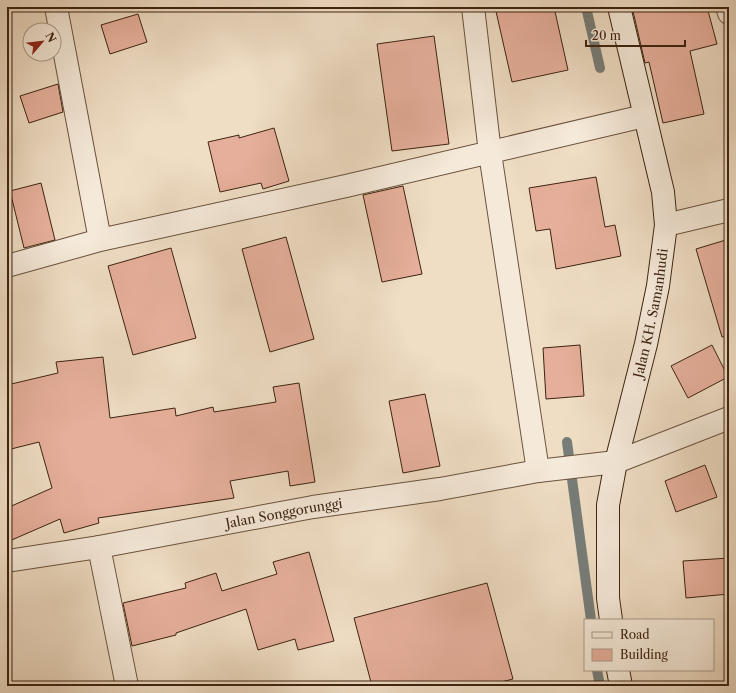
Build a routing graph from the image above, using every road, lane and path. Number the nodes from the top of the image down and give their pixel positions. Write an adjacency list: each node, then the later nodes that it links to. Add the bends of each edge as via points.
1 (56, 7): 10 (street)
2 (473, 7): 7 (street)
3 (619, 7): 6 (street, Jalan KH. Samanhudi)
4 (728, 7): 5 (street)
5 (729, 14)
6 (644, 116): 7 (street); 9 (street, Jalan KH. Samanhudi, via 663,192)
7 (490, 153): 10 (street); 14 (street)
8 (729, 210): 9 (street)
9 (666, 225): 13 (street, Jalan KH. Samanhudi, via 658,286 646,344)
10 (100, 240): 11 (street)
11 (7, 266)
12 (729, 418): 13 (street, Jalan Songgorunggi)
13 (616, 462): 14 (street, Jalan Songgorunggi); 17 (street, Jalan KH. Samanhudi, via 608,512 607,591)
14 (538, 472): 15 (street, Jalan Songgorunggi, via 313,507)
15 (99, 547): 16 (street, Jalan Songgorunggi); 19 (street)
16 (7, 561)
17 (611, 619)
18 (618, 671): 20 (street)
19 (127, 686)
20 (620, 686)

